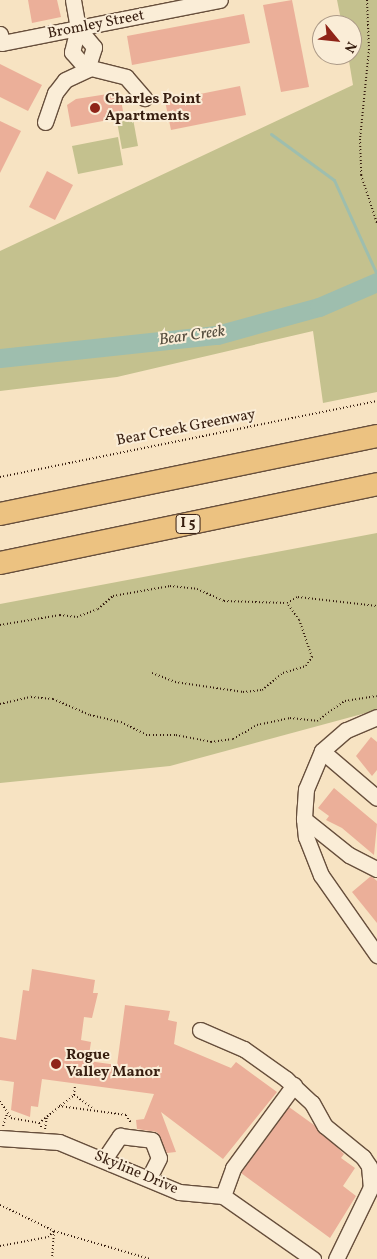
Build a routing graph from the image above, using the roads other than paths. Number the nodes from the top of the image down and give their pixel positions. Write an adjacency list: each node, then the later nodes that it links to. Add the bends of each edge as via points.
1 (73, 0): 3 (street)
2 (210, 1): 3 (street, Bromley Street)
3 (78, 28): 4 (street, Bromley Street); 5 (street, via 72,52); 5 (street, via 94,47)
4 (1, 38)
5 (87, 69): 6 (street, via 103,69 120,75); 7 (street, via 65,80 55,93)
6 (144, 98)
7 (45, 122)
8 (377, 436): 10 (highway)
9 (377, 484): 11 (highway, I 5)
10 (0, 514)
11 (0, 563)
12 (377, 717): 13 (street, via 346,730)
13 (322, 751): 14 (street); 15 (street, via 306,789)
14 (377, 798)
15 (304, 819): 16 (street, via 349,855); 17 (street, via 306,837 321,875)
16 (377, 869)
17 (377, 955)
18 (200, 1030): 19 (street, via 244,1049)
19 (294, 1085): 23 (street, via 234,1168); 25 (street, via 312,1103 325,1126 358,1152 369,1166 368,1197)
20 (2, 1133): 21 (street, Skyline Drive, via 59,1142)
21 (105, 1158): 22 (street, Skyline Drive); 22 (street, via 120,1136 152,1140 159,1158)
22 (149, 1178): 23 (street, Skyline Drive, via 179,1192)
23 (223, 1196): 24 (street, Skyline Drive)
24 (313, 1259)
25 (336, 1259)

